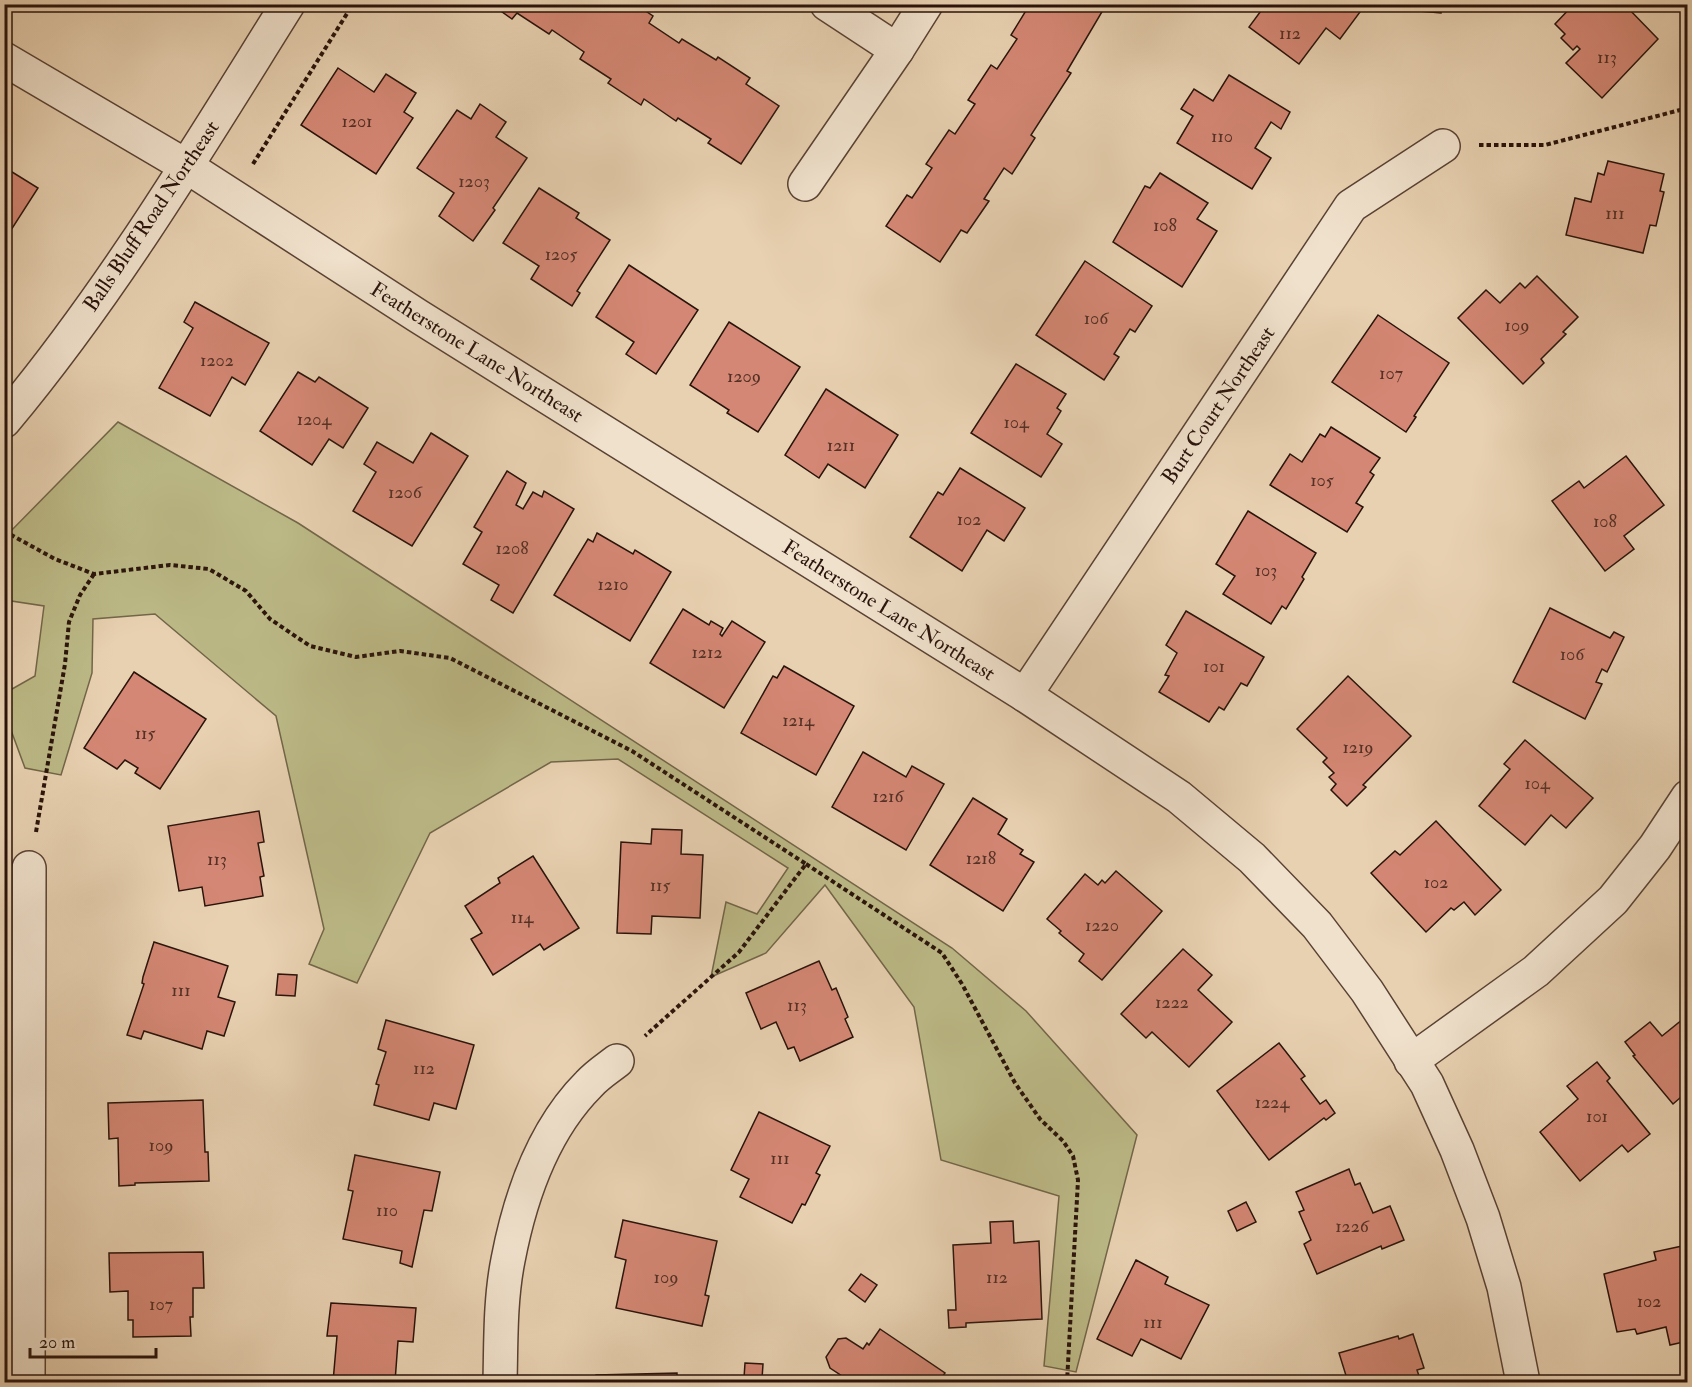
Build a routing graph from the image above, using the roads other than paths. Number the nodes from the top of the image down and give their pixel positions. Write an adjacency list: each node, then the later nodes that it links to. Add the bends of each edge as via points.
1 (288, 4): 7 (street, Balls Bluff Road Northeast)
2 (827, 4): 4 (street)
3 (926, 4): 4 (street)
4 (897, 50): 8 (street)
5 (4, 59): 7 (street, Featherstone Lane Northeast)
6 (1443, 146): 10 (street, Burt Court Northeast, via 1351,206)
7 (186, 166): 9 (street, Balls Bluff Road Northeast, via 45,372); 10 (street, Featherstone Lane Northeast, via 418,316)
8 (805, 184)
9 (4, 421)
10 (1025, 695): 13 (street, Featherstone Lane Northeast, via 1179,797 1252,858 1317,925)
11 (1688, 797): 13 (street, via 1613,900 1536,971)
12 (29, 868): 15 (street)
13 (1412, 1060): 17 (street, Featherstone Lane Northeast, via 1448,1131 1483,1218 1504,1287)
14 (617, 1061): 16 (street, via 589,1083 565,1112 542,1150 522,1202 508,1260 501,1320)
15 (28, 1383)
16 (500, 1383)
17 (1522, 1383)

